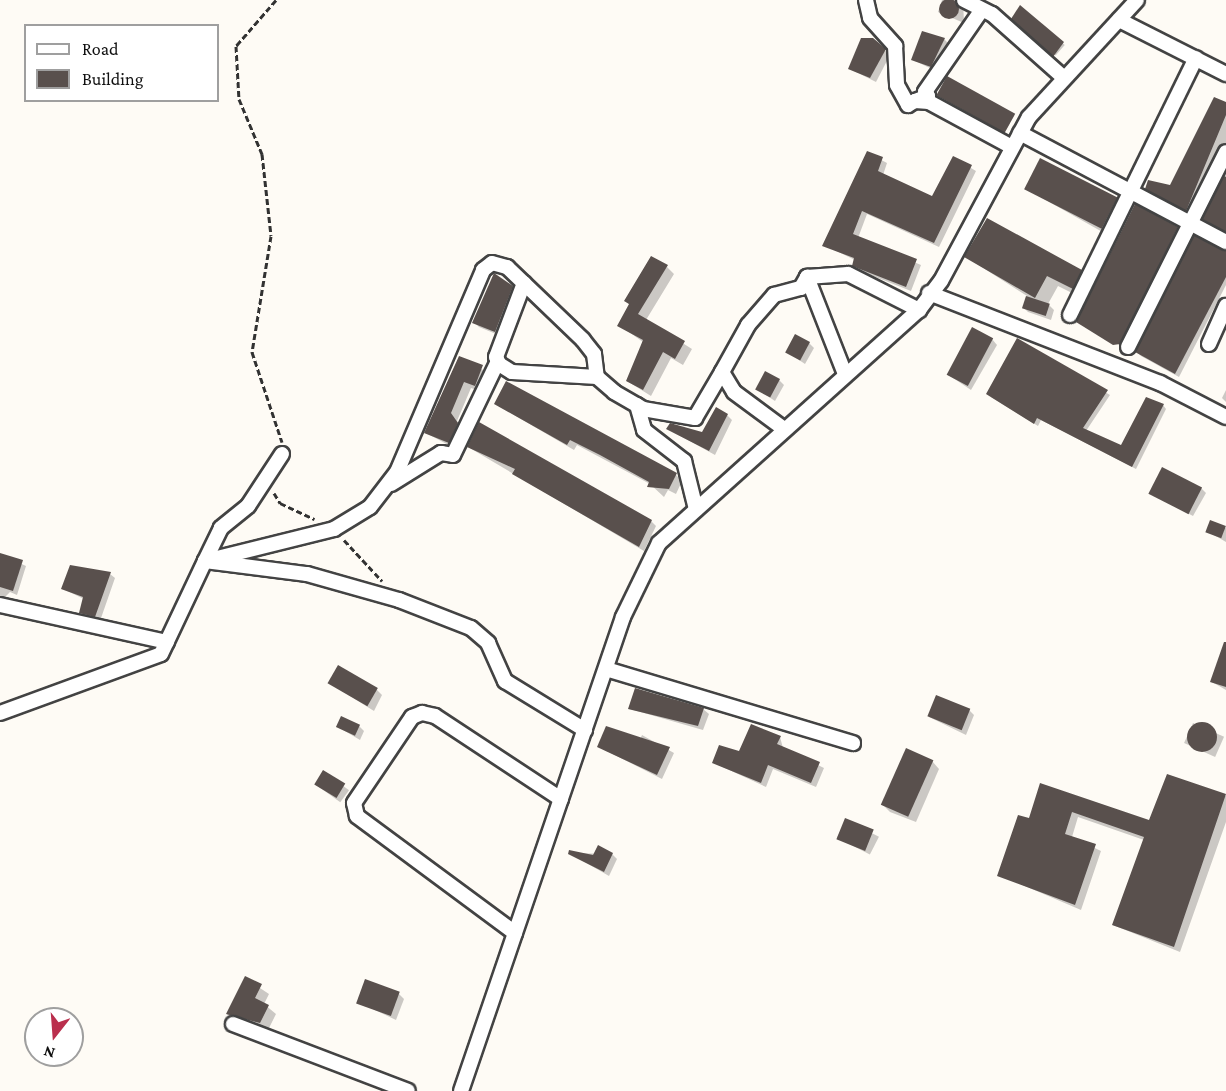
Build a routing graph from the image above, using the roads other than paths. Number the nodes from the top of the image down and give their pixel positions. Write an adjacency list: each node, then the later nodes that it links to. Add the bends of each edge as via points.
1 (866, 0): 9 (street, via 870,18 896,46 897,85 908,105)
2 (964, 0): 4 (street)
3 (1137, 0): 5 (street)
4 (981, 11): 8 (street); 9 (street, via 925,92 928,96)
5 (1119, 20): 6 (street); 8 (street)
6 (1196, 58): 7 (street); 13 (street)
7 (1226, 74)
8 (1064, 78): 10 (street)
9 (915, 101): 11 (street, via 929,102)
10 (1020, 133): 11 (street); 13 (street)
11 (1012, 147): 18 (street)
12 (1226, 152): 14 (street)
13 (1133, 194): 14 (street); 21 (street)
14 (1191, 223): 15 (street); 23 (street)
15 (1226, 242)
16 (807, 277): 20 (street, via 848,274); 25 (street, via 801,288 774,295 748,325); 26 (street)
17 (524, 283): 24 (street); 27 (street, via 594,354); 32 (street, via 499,264 483,270)
18 (929, 293): 20 (street); 29 (street, via 1160,383)
19 (1226, 306): 22 (street)
20 (919, 310): 26 (street)
21 (1070, 315)
22 (1209, 344)
23 (1128, 347)
24 (498, 361): 27 (street, via 512,372); 32 (street, via 453,455 441,453)
25 (722, 372): 28 (street, via 695,418); 30 (street, via 734,392)
26 (845, 374): 30 (street)
27 (597, 377): 28 (street)
28 (637, 405): 33 (street, via 644,430 684,461 695,486)
29 (1226, 417)
30 (784, 429): 33 (street)
31 (282, 454): 34 (street, via 248,506 221,528)
32 (387, 487): 34 (street, via 358,516 334,529)
33 (696, 509): 37 (street, via 659,543)
34 (205, 561): 36 (street); 39 (street, via 307,574 399,600 471,628 488,643 505,681)
35 (0, 605): 36 (street)
36 (166, 642): 38 (street, via 161,654)
37 (606, 669): 39 (street); 40 (street)
38 (0, 713)
39 (585, 730): 41 (street)
40 (854, 743)
41 (561, 799): 42 (street); 42 (street, via 435,716 422,713 412,717 354,803 357,816)
42 (515, 933): 45 (street)
43 (233, 1024): 44 (street)
44 (408, 1091)
45 (461, 1091)

